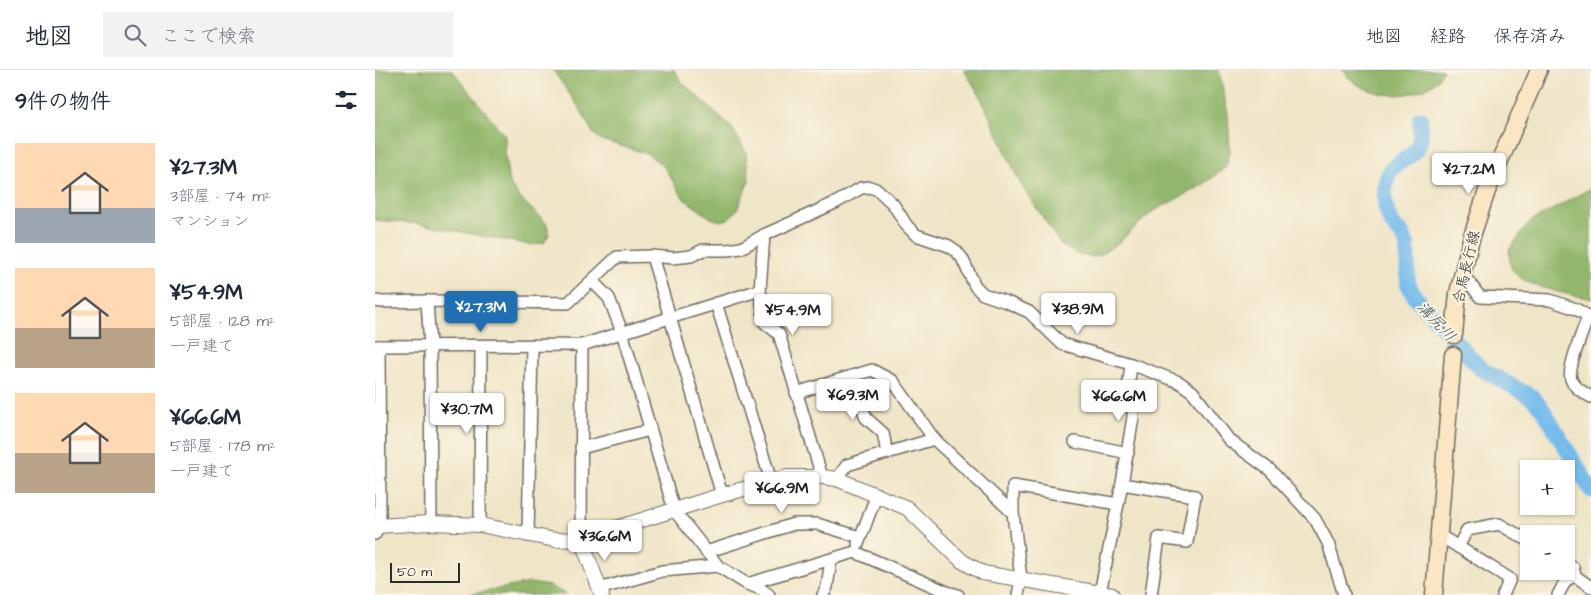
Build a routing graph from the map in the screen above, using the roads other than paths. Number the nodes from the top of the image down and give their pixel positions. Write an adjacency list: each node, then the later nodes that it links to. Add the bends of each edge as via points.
1 (1539, 70): 4 (main road, 合馬長行線, via 1487,191)
2 (764, 235): 3 (street, via 741,248 703,250 691,256 673,258); 6 (street); 19 (street, via 861,188 870,187 893,204 916,235 956,251 975,286 983,294 1029,312 1062,344)
3 (652, 256): 5 (street, via 617,256); 10 (street)
4 (1462, 273): 12 (main road, 合馬長行線); 22 (street, via 1480,297 1550,300 1588,316 1571,362 1571,379 1580,391)
5 (592, 281): 8 (street, via 568,303); 11 (street, via 609,298)
6 (760, 290): 9 (street); 21 (street, via 765,324 779,334)
7 (375, 301): 8 (street)
8 (427, 301): 15 (street)
9 (716, 303): 10 (street); 31 (street)
10 (670, 317): 11 (street); 34 (street)
11 (622, 332): 13 (street); 23 (street)
12 (1454, 335): 18 (street, 合馬長行線)
13 (582, 345): 17 (street); 26 (street)
14 (377, 346): 15 (street); 40 (street)
15 (430, 346): 16 (street); 38 (street)
16 (481, 346): 17 (street); 39 (street)
17 (532, 346): 42 (street)
18 (1453, 355): 41 (main road, 合馬長行線)
19 (1131, 364): 28 (street, via 1128,390 1133,400 1133,417); 64 (street, via 1179,382 1193,392 1229,440 1270,470 1315,519 1327,543)
20 (852, 376): 21 (street); 24 (street, via 872,370 893,381); 27 (street, via 866,418 883,433)
21 (796, 393): 29 (street)
22 (1591, 397)
23 (650, 430): 26 (street); 36 (street)
24 (934, 439): 27 (street); 37 (street)
25 (1075, 442): 28 (street)
26 (581, 448): 45 (street)
27 (887, 453): 30 (street, via 847,465)
28 (1128, 453): 32 (street)
29 (822, 477): 30 (street); 31 (street, via 787,477)
30 (837, 479): 33 (street)
31 (771, 481): 34 (street)
32 (1123, 484): 35 (street); 63 (street, via 1195,496 1187,542 1159,538)
33 (877, 494): 44 (street); 52 (street, via 907,508 963,561 983,573)
34 (722, 495): 36 (street)
35 (1118, 504): 37 (street, via 1013,486); 58 (street)
36 (674, 510): 45 (street); 47 (street)
37 (1013, 513): 52 (street)
38 (431, 524): 39 (street); 40 (street)
39 (480, 524): 42 (street)
40 (377, 528)
41 (1439, 535): 46 (street); 65 (main road, 合馬長行線)
42 (528, 536): 45 (street)
43 (1520, 536): 46 (street, via 1499,524 1467,530)
44 (861, 537): 47 (street, via 817,524 794,524); 48 (street)
45 (581, 539): 56 (street)
46 (1458, 547): 66 (street, via 1510,579)
47 (706, 552): 50 (street)
48 (855, 552): 49 (street); 61 (street)
49 (831, 560): 54 (street); 60 (street)
50 (718, 566): 54 (street); 56 (street, via 662,571)
51 (1575, 576): 55 (street)
52 (1021, 579): 57 (street); 62 (street)
53 (1566, 580): 67 (street)
54 (747, 584): 59 (street)
55 (1591, 587)
56 (601, 592)
57 (1073, 592): 58 (street)
58 (1106, 594)
59 (769, 595)
60 (823, 595)
61 (957, 595)
62 (1018, 595)
63 (1151, 595)
64 (1344, 595)
65 (1434, 595)
66 (1503, 595)
67 (1557, 595)

